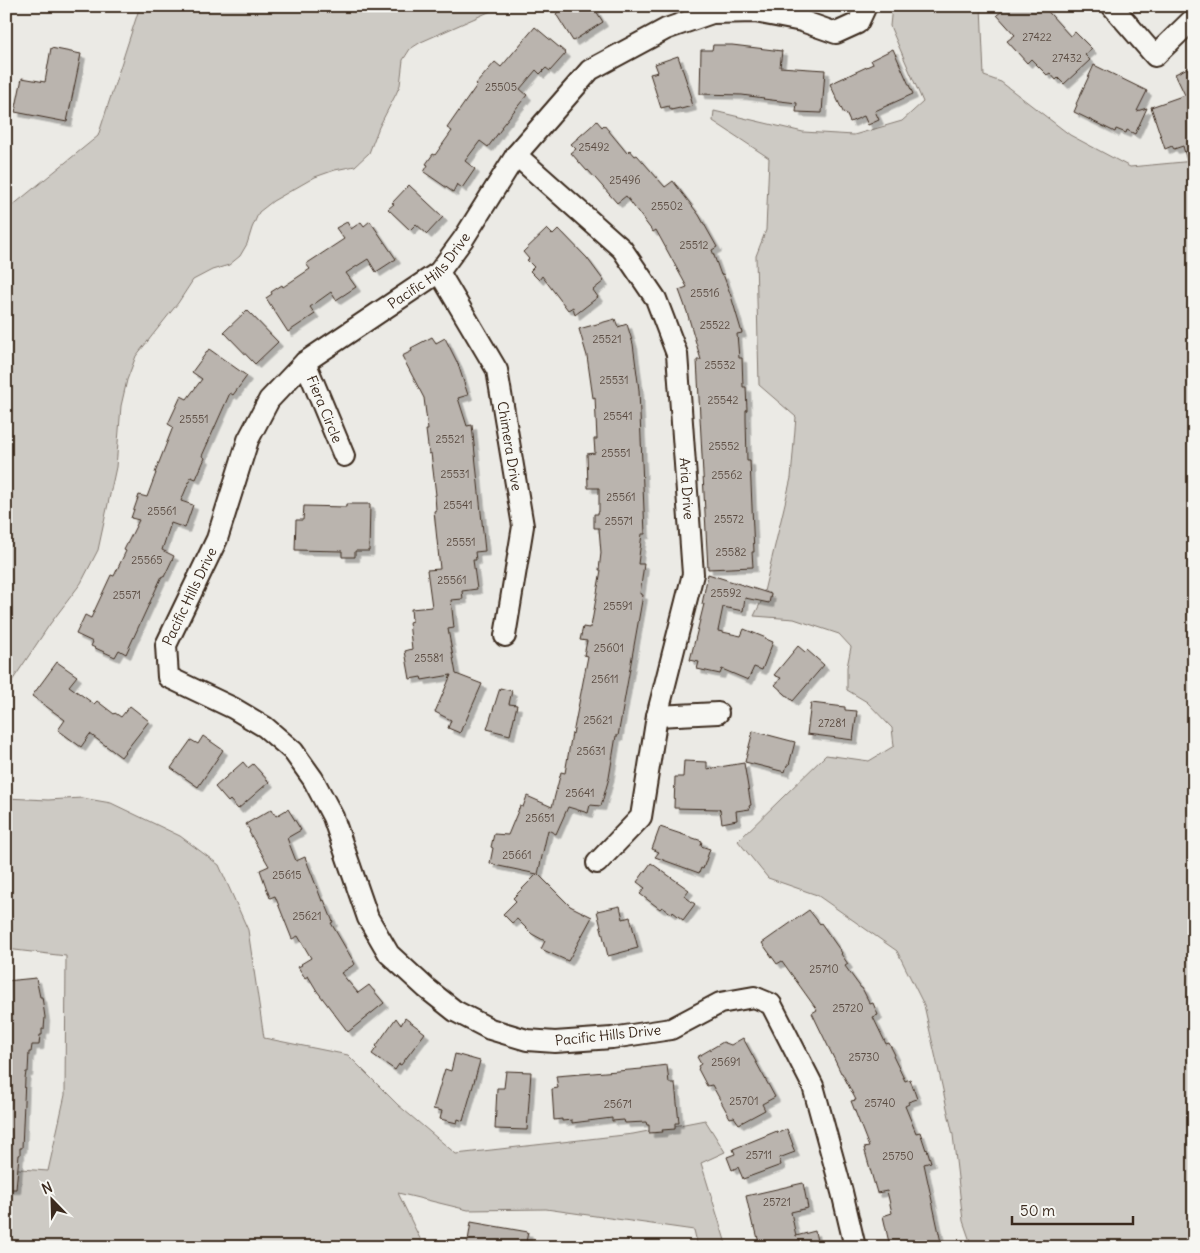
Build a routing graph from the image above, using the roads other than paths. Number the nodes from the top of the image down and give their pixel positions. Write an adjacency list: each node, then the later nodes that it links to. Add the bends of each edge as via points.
1 (866, 6): 4 (street, Pacific Hills Drive, via 858,23 836,33 802,21 755,12 712,13 666,28 590,70)
2 (1112, 6): 3 (street, via 1155,56)
3 (1194, 18)
4 (516, 155): 5 (street, Pacific Hills Drive); 10 (street, Aria Drive, via 622,249 656,299 677,354 693,574)
5 (439, 272): 6 (street, Pacific Hills Drive); 8 (street, Chimera Drive, via 497,370 523,526)
6 (305, 362): 7 (street, Fiera Circle); 12 (street, Pacific Hills Drive, via 269,400 248,440 217,539 166,645 168,677 265,727 292,751 313,779 333,818 368,918 389,954 455,1011 490,1029 527,1040 555,1042 612,1038 672,1028 720,1004 754,997 771,1004 813,1086)
7 (344, 456)
8 (505, 636)
9 (718, 713): 10 (street)
10 (657, 716): 11 (street, Aria Drive, via 641,817)
11 (597, 863)
12 (854, 1247)

